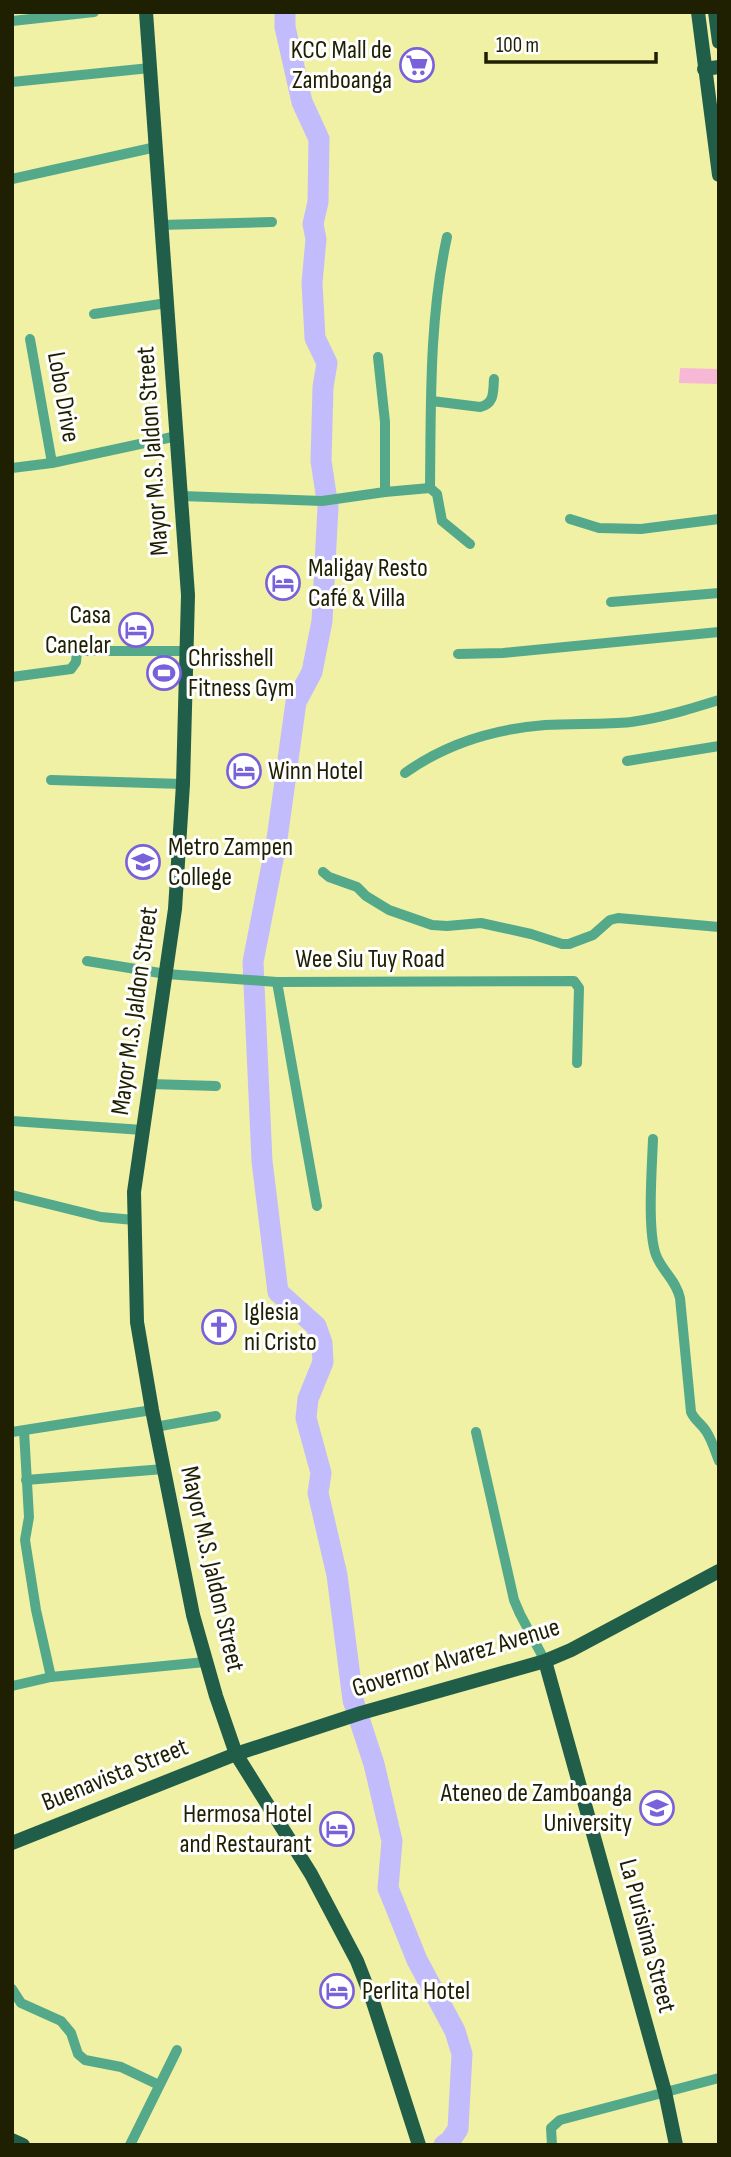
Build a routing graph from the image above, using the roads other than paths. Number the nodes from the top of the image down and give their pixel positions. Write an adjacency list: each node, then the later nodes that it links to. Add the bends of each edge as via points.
1 (93, 12): 5 (street)
2 (146, 12): 7 (main road, Mayor M.S. Jaldon Street)
3 (698, 12): 8 (main road)
4 (715, 12): 6 (main road)
5 (12, 21)
6 (719, 41)
7 (150, 68): 9 (street); 11 (main road, Mayor M.S. Jaldon Street)
8 (711, 68): 10 (main road)
9 (12, 82)
10 (716, 137): 12 (main road)
11 (156, 147): 13 (street); 15 (main road, Mayor M.S. Jaldon Street)
12 (719, 175)
13 (12, 178)
14 (272, 222): 15 (street)
15 (160, 225): 17 (main road, Mayor M.S. Jaldon Street)
16 (447, 237): 22 (street, via 437,291)
17 (167, 303): 18 (street); 23 (main road, Mayor M.S. Jaldon Street)
18 (94, 314)
19 (30, 339): 24 (street, Lobo Drive)
20 (378, 357): 27 (street, via 385,422)
21 (494, 379): 22 (street, via 487,406)
22 (432, 401): 26 (street)
23 (177, 436): 24 (street); 28 (main road, Mayor M.S. Jaldon Street)
24 (51, 463): 25 (street)
25 (12, 468)
26 (430, 488): 27 (street); 31 (street, via 437,494 442,521)
27 (385, 492): 28 (street, via 327,501)
28 (182, 496): 35 (main road, Mayor M.S. Jaldon Street)
29 (570, 519): 30 (street, via 599,528 640,529)
30 (719, 519)
31 (470, 544)
32 (719, 593): 33 (street)
33 (611, 602)
34 (719, 632): 36 (street)
35 (187, 651): 37 (street, via 77,650 71,669); 43 (main road, Mayor M.S. Jaldon Street)
36 (458, 654)
37 (12, 677)
38 (719, 700): 41 (street, via 648,720 546,725 484,735 441,751)
39 (719, 746): 40 (street)
40 (626, 761)
41 (405, 773)
42 (51, 780): 43 (street)
43 (183, 784): 47 (main road, Mayor M.S. Jaldon Street)
44 (323, 872): 45 (street, via 412,920 447,926 481,923 562,944 593,935 618,918)
45 (719, 927)
46 (88, 961): 47 (street, Wee Siu Tuy Road)
47 (166, 974): 48 (street, Wee Siu Tuy Road); 50 (main road, Mayor M.S. Jaldon Street)
48 (277, 982): 49 (street, Wee Siu Tuy Road, via 574,981 579,988); 56 (street)
49 (577, 1063)
50 (150, 1084): 51 (street); 53 (main road, Mayor M.S. Jaldon Street)
51 (216, 1086)
52 (12, 1121): 53 (street)
53 (143, 1130): 57 (main road, Mayor M.S. Jaldon Street)
54 (653, 1139): 63 (street, via 653,1246 680,1298 691,1412 709,1435)
55 (12, 1195): 57 (street, via 101,1217)
56 (317, 1206)
57 (134, 1220): 58 (main road, Mayor M.S. Jaldon Street, via 137,1322)
58 (152, 1410): 60 (main road, Mayor M.S. Jaldon Street); 61 (street)
59 (216, 1416): 60 (street)
60 (155, 1427): 64 (main road, Mayor M.S. Jaldon Street)
61 (18, 1432): 65 (street)
62 (476, 1432): 67 (street, via 514,1600)
63 (719, 1461)
64 (164, 1469): 65 (street); 68 (main road, Mayor M.S. Jaldon Street)
65 (26, 1480): 69 (street, via 29,1517 24,1540)
66 (719, 1572): 67 (main road, Governor Alvarez Avenue)
67 (545, 1661): 71 (main road, Governor Alvarez Avenue); 77 (main road, La Purisima Street)
68 (205, 1662): 69 (street); 71 (main road, Mayor M.S. Jaldon Street)
69 (51, 1677): 70 (street)
70 (12, 1686)
71 (236, 1754): 72 (main road, Buenavista Street); 81 (main road, Mayor M.S. Jaldon Street, via 311,1874 357,1961)
72 (12, 1843)
73 (12, 1989): 76 (street, via 21,2003 61,2021 85,2060 121,2067)
74 (177, 2050): 76 (street)
75 (719, 2078): 77 (street)
76 (159, 2085): 80 (street)
77 (665, 2092): 82 (street, via 560,2120 551,2128); 83 (main road, La Purisima Street)
78 (12, 2140): 79 (main road)
79 (23, 2145)
80 (130, 2145)
81 (419, 2145)
82 (552, 2145)
83 (676, 2145)

